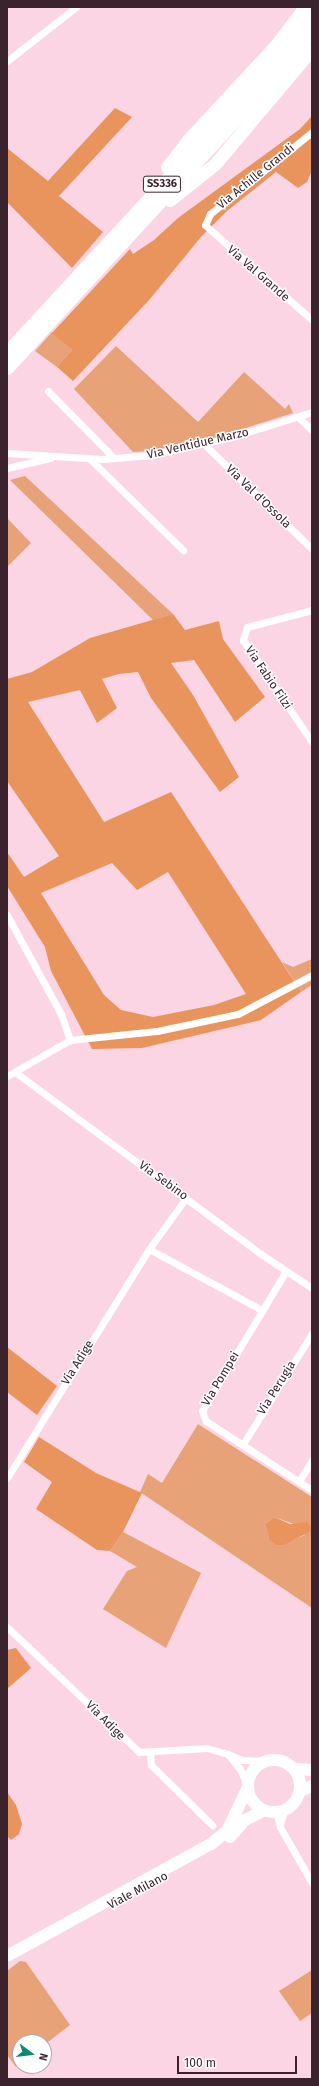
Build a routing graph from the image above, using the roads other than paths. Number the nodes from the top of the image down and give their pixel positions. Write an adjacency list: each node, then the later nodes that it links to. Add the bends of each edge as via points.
1 (76, 7): 6 (street)
2 (305, 7): 8 (highway, via 276,44 188,140)
3 (312, 11): 8 (highway, SS336, via 251,88)
4 (312, 30): 8 (highway, SS336, via 259,94)
5 (312, 49): 8 (highway, via 215,164)
6 (7, 61)
7 (312, 132): 9 (street, Via Achille Grandi, via 210,214)
8 (140, 215): 11 (highway, SS336); 12 (highway, SS336)
9 (206, 225): 10 (street, Via Val Grande)
10 (312, 320)
11 (7, 352)
12 (7, 368)
13 (48, 391): 21 (street)
14 (312, 412): 15 (street, Via Ventidue Marzo)
15 (299, 418): 16 (street); 17 (street, Via Ventidue Marzo)
16 (312, 430)
17 (204, 444): 21 (street, Via Ventidue Marzo, via 151,456); 23 (street, Via Val d'Ossola)
18 (7, 453): 19 (street, Via Ventidue Marzo)
19 (56, 457): 20 (street, Via Ventidue Marzo); 22 (street, Via Ventidue Marzo)
20 (89, 458): 21 (street, Via Ventidue Marzo); 24 (street)
21 (114, 458)
22 (7, 468)
23 (312, 549)
24 (183, 550)
25 (312, 610): 26 (street, Via Fabio Filzi, via 247,627 243,640)
26 (312, 742)
27 (7, 915): 29 (street, via 61,1014)
28 (312, 975): 29 (street, via 238,1014 157,1031)
29 (70, 1040): 30 (street)
30 (15, 1072): 31 (street); 32 (street, Via Sebino)
31 (7, 1076)
32 (186, 1198): 33 (street, Via Adige); 34 (street, Via Sebino)
33 (149, 1249): 36 (street); 40 (street, Via Adige)
34 (286, 1271): 35 (street, Via Sebino); 36 (street, Via Pompei)
35 (312, 1288)
36 (262, 1310): 38 (street, Via Pompei, via 202,1411 206,1421)
37 (312, 1333): 38 (street, Via Perugia)
38 (243, 1444): 41 (street, Via Pompei)
39 (312, 1460): 41 (street)
40 (7, 1478)
41 (299, 1481): 42 (street, Via Pompei)
42 (312, 1490)
43 (7, 1626): 44 (street, Via Adige, via 129,1744 139,1752)
44 (150, 1752): 45 (street, Via Adige, via 207,1748); 54 (street, via 151,1765)
45 (228, 1754): 46 (street, Via Adige, via 242,1760); 50 (street, via 242,1773)
46 (265, 1761): 47 (main road, via 282,1760); 50 (main road, via 252,1771)
47 (295, 1769): 48 (main road); 51 (main road, via 299,1776)
48 (312, 1770)
49 (312, 1786): 51 (main road)
50 (248, 1787): 52 (main road, via 252,1801); 56 (main road, via 227,1831 211,1844)
51 (300, 1791): 53 (main road, via 292,1806)
52 (263, 1811): 53 (main road); 57 (main road, Viale Milano, via 245,1820 227,1840 209,1853)
53 (280, 1812): 55 (street, via 280,1827)
54 (212, 1825)
55 (312, 1883)
56 (7, 1956)
57 (7, 1964)

